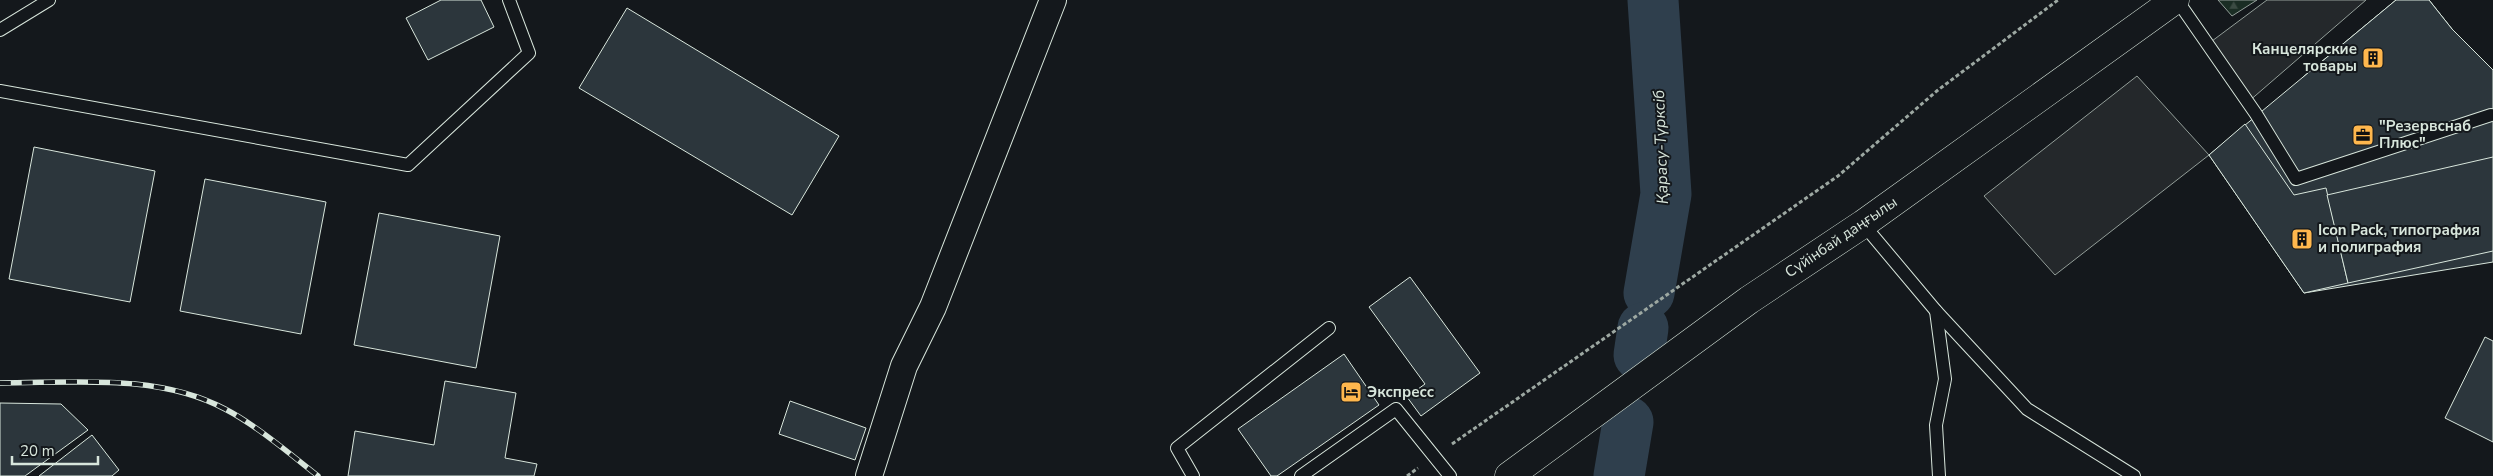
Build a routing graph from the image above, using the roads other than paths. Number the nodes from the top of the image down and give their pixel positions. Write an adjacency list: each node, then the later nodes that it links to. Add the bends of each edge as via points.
1 (49, 0): 5 (lane)
2 (509, 0): 6 (lane, via 529,53 408,165)
3 (1053, 0): 11 (street, via 933,306 904,366)
4 (2176, 0): 7 (lane, via 2256,114 2296,179); 8 (main road, Сүйінбай даңғылы)
5 (0, 30)
6 (0, 91)
7 (2490, 115)
8 (1864, 224): 9 (lane); 15 (main road, Сүйінбай даңғылы, via 1749,300)
9 (1936, 311): 16 (lane, via 1945,379 1936,425); 17 (lane, via 2027,409)
10 (1329, 328): 12 (lane, via 1177,448)
11 (869, 476)
12 (1193, 476)
13 (1301, 476): 14 (lane, via 1396,409)
14 (1450, 476)
15 (1509, 476)
16 (1939, 476)
17 (2134, 476)

